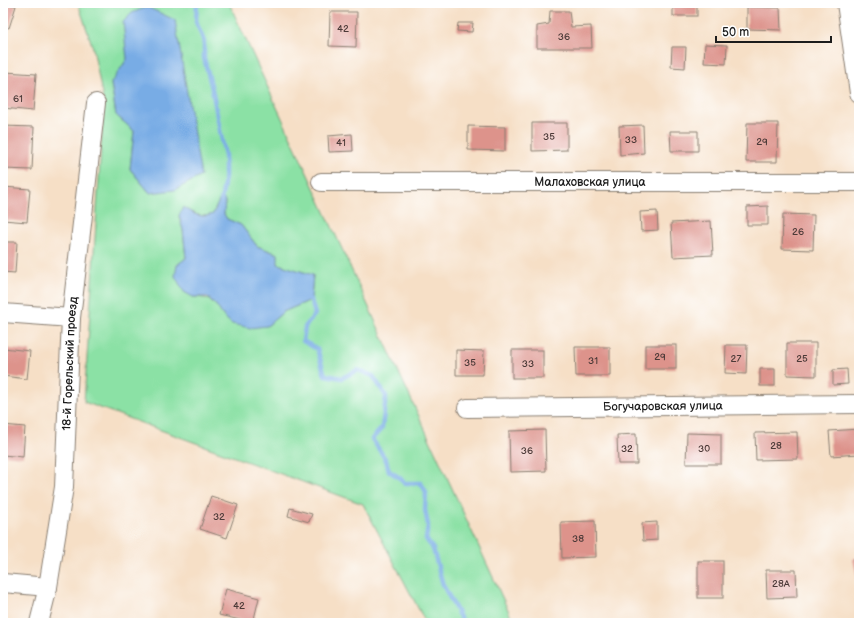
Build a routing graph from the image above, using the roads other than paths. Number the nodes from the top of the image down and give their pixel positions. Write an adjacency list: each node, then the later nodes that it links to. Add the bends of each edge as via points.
1 (846, 3): 2 (street)
2 (859, 93)
3 (96, 103): 7 (street, 18-й Горельский проезд)
4 (321, 182): 5 (street, Малаховская улица)
5 (859, 182)
6 (3, 313): 7 (street)
7 (71, 318): 11 (street, 18-й Горельский проезд, via 64,487)
8 (859, 404): 9 (street, Богучаровская улица)
9 (467, 408)
10 (3, 583): 11 (street)
11 (48, 587): 12 (street, 18-й Горельский проезд)
12 (39, 623)

